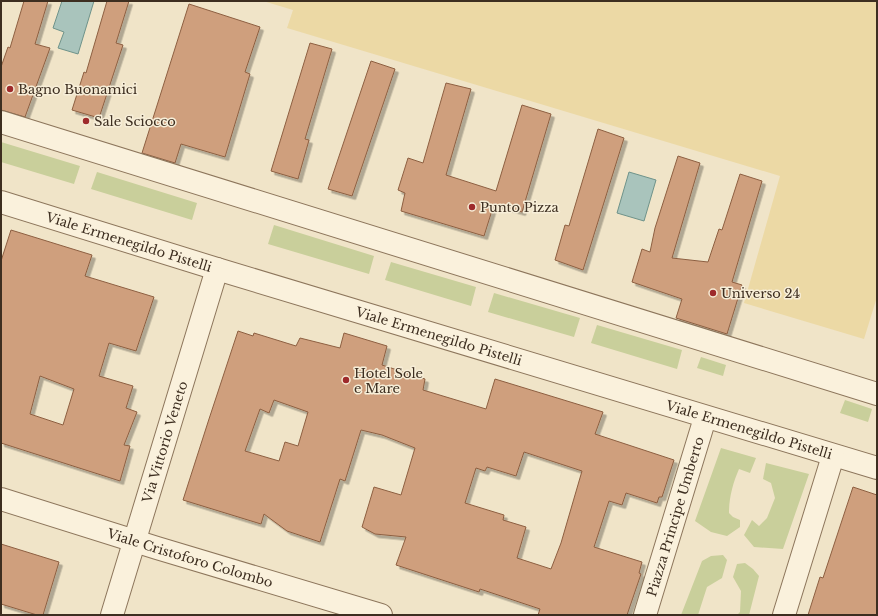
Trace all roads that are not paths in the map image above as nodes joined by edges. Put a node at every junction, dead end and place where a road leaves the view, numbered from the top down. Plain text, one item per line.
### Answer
1 (1, 122) edge
2 (1, 202) edge
3 (217, 269) junction
4 (877, 394) edge
5 (705, 418) junction
6 (833, 456) junction
7 (877, 468) edge
8 (1, 499) edge
9 (135, 541) junction
10 (112, 615) edge
11 (381, 615) edge
12 (645, 615) edge
13 (784, 615) edge

1 - 4 street
2 - 3 street, Viale Ermenegildo Pistelli
3 - 5 street, Viale Ermenegildo Pistelli
3 - 9 street, Via Vittorio Veneto
5 - 6 street, Viale Ermenegildo Pistelli
5 - 12 street, Piazza Principe Umberto
6 - 7 street, Viale Ermenegildo Pistelli
6 - 13 street
8 - 9 street, Viale Cristoforo Colombo
9 - 10 street, Via Vittorio Veneto
9 - 11 street, Viale Cristoforo Colombo

